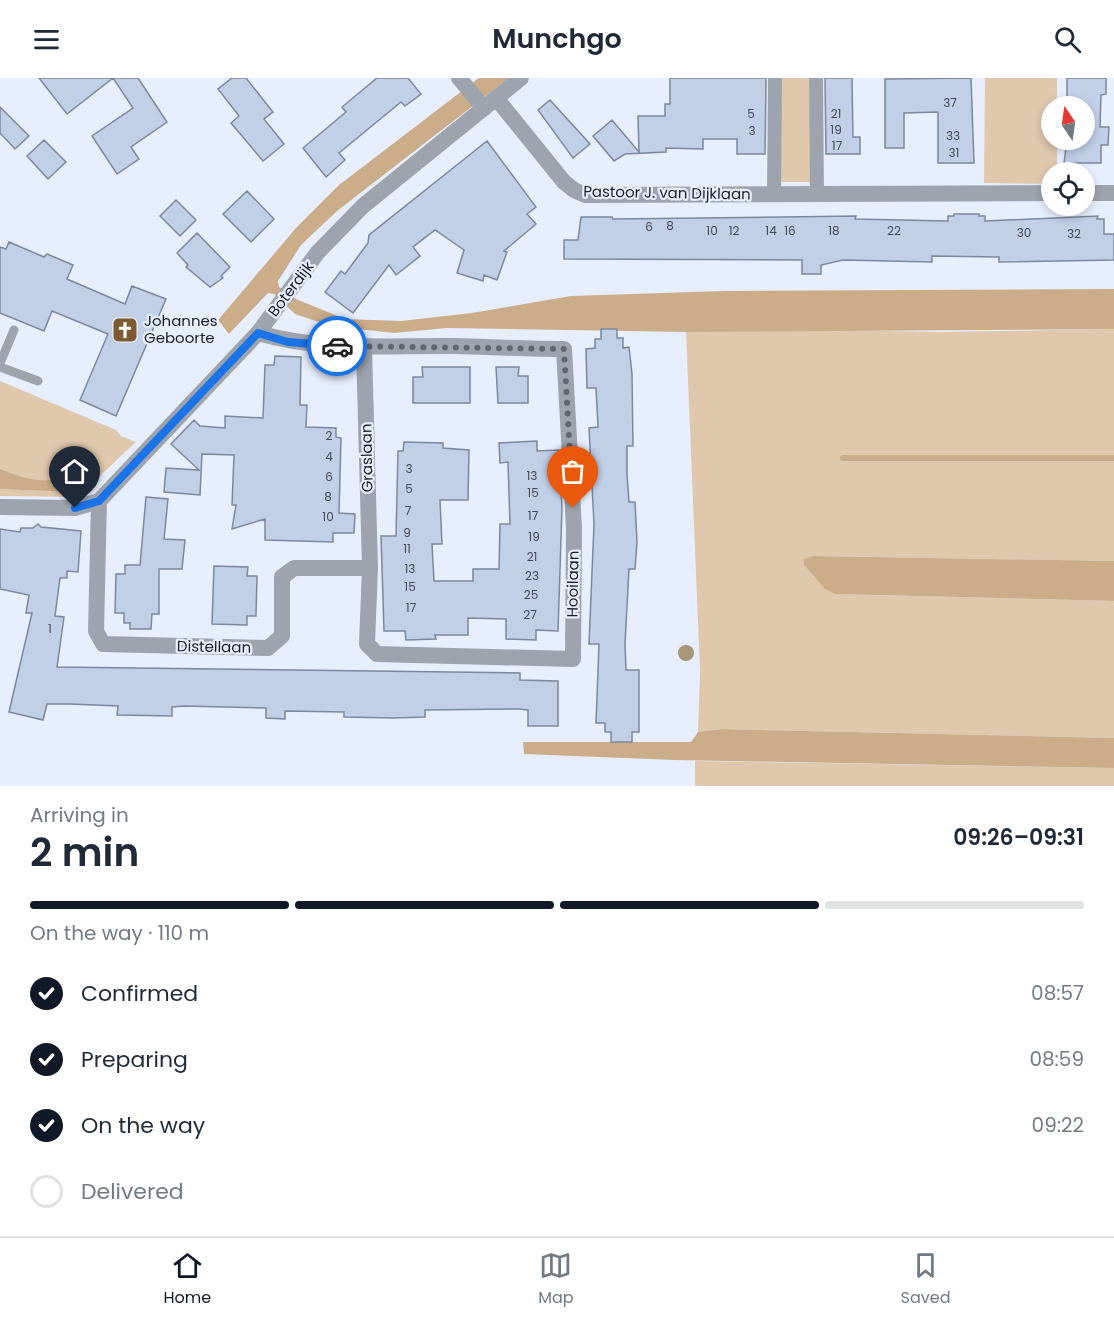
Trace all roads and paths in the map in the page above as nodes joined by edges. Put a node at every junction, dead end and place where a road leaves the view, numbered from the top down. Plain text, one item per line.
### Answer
1 (521, 78) edge
2 (775, 78) edge
3 (816, 78) edge
4 (461, 80) edge
5 (486, 103) junction
6 (1041, 193) edge
7 (1095, 193) edge
8 (1114, 193) edge
9 (774, 194) junction
10 (817, 194) junction
11 (14, 330) dead end
12 (258, 333) junction
13 (364, 348) junction
14 (0, 365) edge
15 (38, 381) dead end
16 (99, 501) junction
17 (0, 507) edge
18 (370, 568) junction

1 - 5 street, Boterdijk
2 - 9 street
3 - 10 street
4 - 5 street, Pastoor J. van Dijklaan
5 - 9 street, Pastoor J. van Dijklaan
5 - 12 street, Boterdijk
6 - 10 street, Pastoor J. van Dijklaan
7 - 8 street
9 - 10 street, Pastoor J. van Dijklaan
11 - 14 lane
12 - 13 street, Hooilaan
12 - 16 street, Boterdijk
13 - 18 street, Graslaan
13 - 18 street, Hooilaan
14 - 15 lane
16 - 17 street
16 - 18 street, Distellaan

